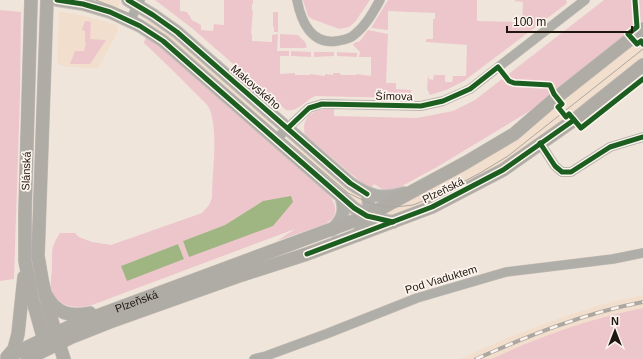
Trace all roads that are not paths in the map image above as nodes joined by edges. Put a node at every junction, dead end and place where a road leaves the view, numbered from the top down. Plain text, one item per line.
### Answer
1 (31, 0) edge
2 (47, 0) edge
3 (57, 0) edge
4 (296, 0) edge
5 (380, 0) edge
6 (585, 0) edge
7 (135, 2) edge
8 (130, 21) junction
9 (643, 29) edge
10 (643, 65) edge
11 (288, 128) junction
12 (643, 137) edge
13 (275, 140) junction
14 (540, 143) junction
15 (419, 188) junction
16 (367, 194) junction
17 (341, 196) junction
18 (368, 216) junction
19 (394, 222) junction
20 (332, 230) junction
21 (358, 235) junction
22 (643, 254) edge
23 (25, 261) junction
24 (42, 288) junction
25 (127, 305) junction
26 (57, 338) junction
27 (46, 350) edge
28 (6, 358) edge
29 (27, 359) edge
30 (64, 359) edge
31 (254, 359) edge

1 - 23 main road, Slánská
2 - 24 main road, Slánská
3 - 8 street
4 - 5 street
6 - 11 street, Šímova
7 - 8 street
7 - 11 street, Makovského
8 - 13 street
9 - 15 main road, Plzeňská
10 - 14 main road, Plzeňská
11 - 13 street, Šímova
11 - 16 street, Makovského
12 - 14 street
13 - 17 street
14 - 19 main road, Plzeňská
15 - 16 street, Makovského
15 - 18 main road, Plzeňská
16 - 18 street
17 - 18 street
17 - 20 street
18 - 19 street
18 - 20 main road, Plzeňská
18 - 21 street
19 - 21 main road, Plzeňská
20 - 25 main road, Plzeňská
21 - 26 main road, Plzeňská
22 - 31 street, Pod Viaduktem
23 - 27 main road, Slánská
23 - 28 main road
24 - 25 main road
24 - 26 main road, Slánská
25 - 26 main road, Plzeňská
26 - 27 main road, Plzeňská
26 - 30 main road, Slánská
27 - 28 main road, Plzeňská
27 - 29 main road, Plzeňská

